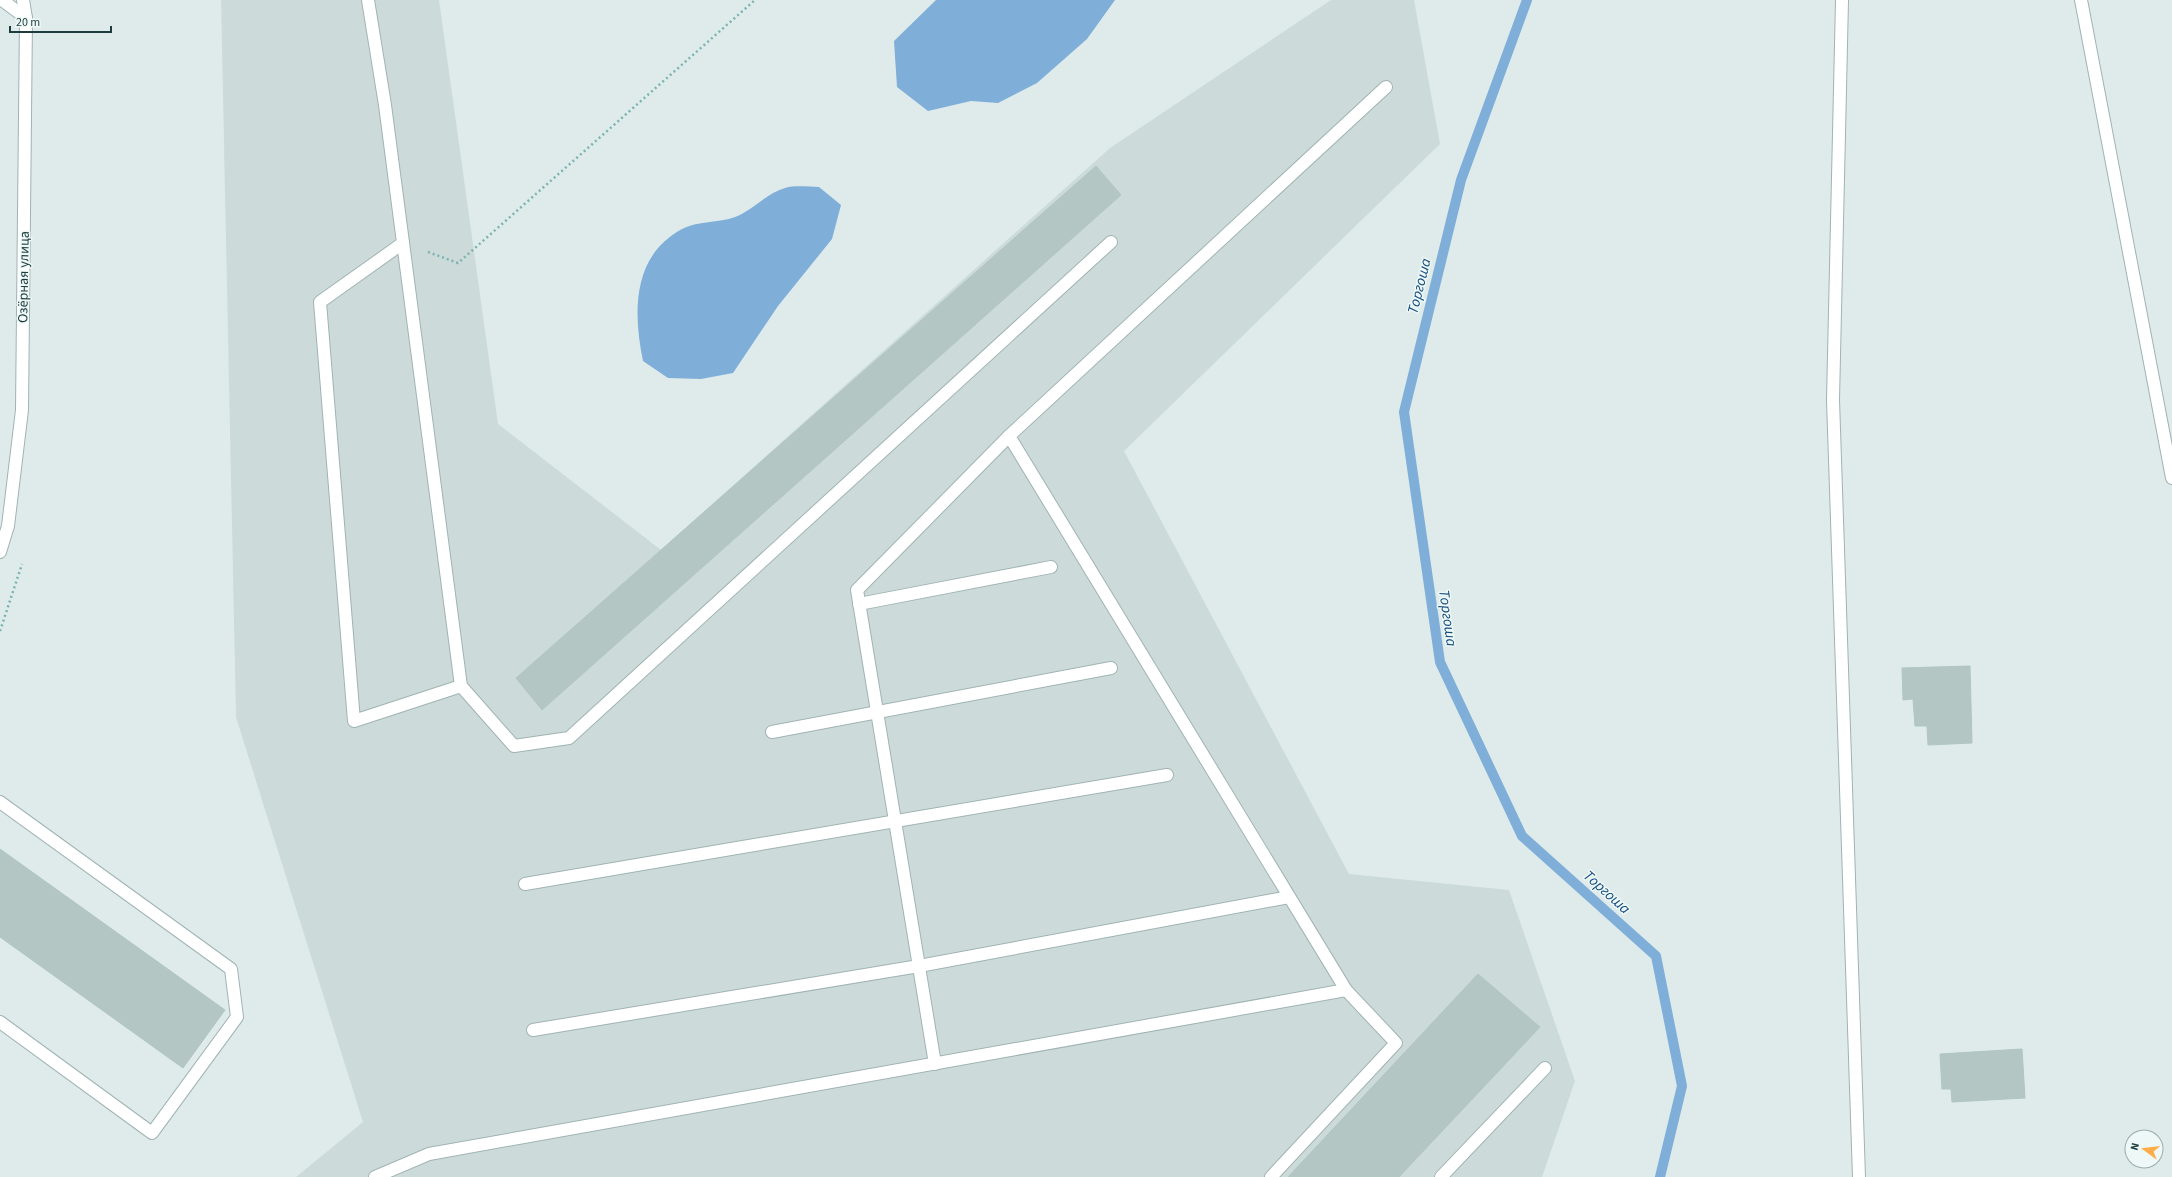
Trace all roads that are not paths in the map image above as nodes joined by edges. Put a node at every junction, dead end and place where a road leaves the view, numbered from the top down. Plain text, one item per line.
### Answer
1 (2, 0) edge
2 (23, 0) edge
3 (368, 0) edge
4 (1842, 0) edge
5 (2081, 0) edge
6 (26, 18) junction
7 (1386, 87) dead end
8 (1111, 242) dead end
9 (403, 243) junction
10 (1009, 436) junction
11 (2172, 478) edge
12 (0, 552) edge
13 (1051, 567) dead end
14 (859, 604) junction
15 (1111, 668) dead end
16 (461, 686) junction
17 (877, 712) junction
18 (772, 732) dead end
19 (1167, 775) dead end
20 (0, 802) edge
21 (895, 821) junction
22 (525, 884) dead end
23 (1289, 897) junction
24 (919, 966) junction
25 (1346, 990) junction
26 (0, 1022) edge
27 (533, 1030) dead end
28 (935, 1064) junction
29 (1544, 1068) dead end
30 (375, 1177) edge
31 (1271, 1177) edge
32 (1441, 1177) edge
33 (1859, 1177) edge

1 - 6 street
2 - 6 street, Озёрная улица
3 - 9 street
4 - 33 street
5 - 11 street
6 - 12 street, Озёрная улица
7 - 10 street
8 - 16 street
9 - 16 street
9 - 16 street
10 - 14 street
10 - 23 street
13 - 14 street
14 - 17 street
15 - 17 street
17 - 18 street
17 - 21 street
19 - 21 street
20 - 26 street
21 - 22 street
21 - 24 street
23 - 24 street
23 - 25 street
24 - 27 street
24 - 28 street
25 - 28 street
25 - 31 street
28 - 30 street
29 - 32 street

